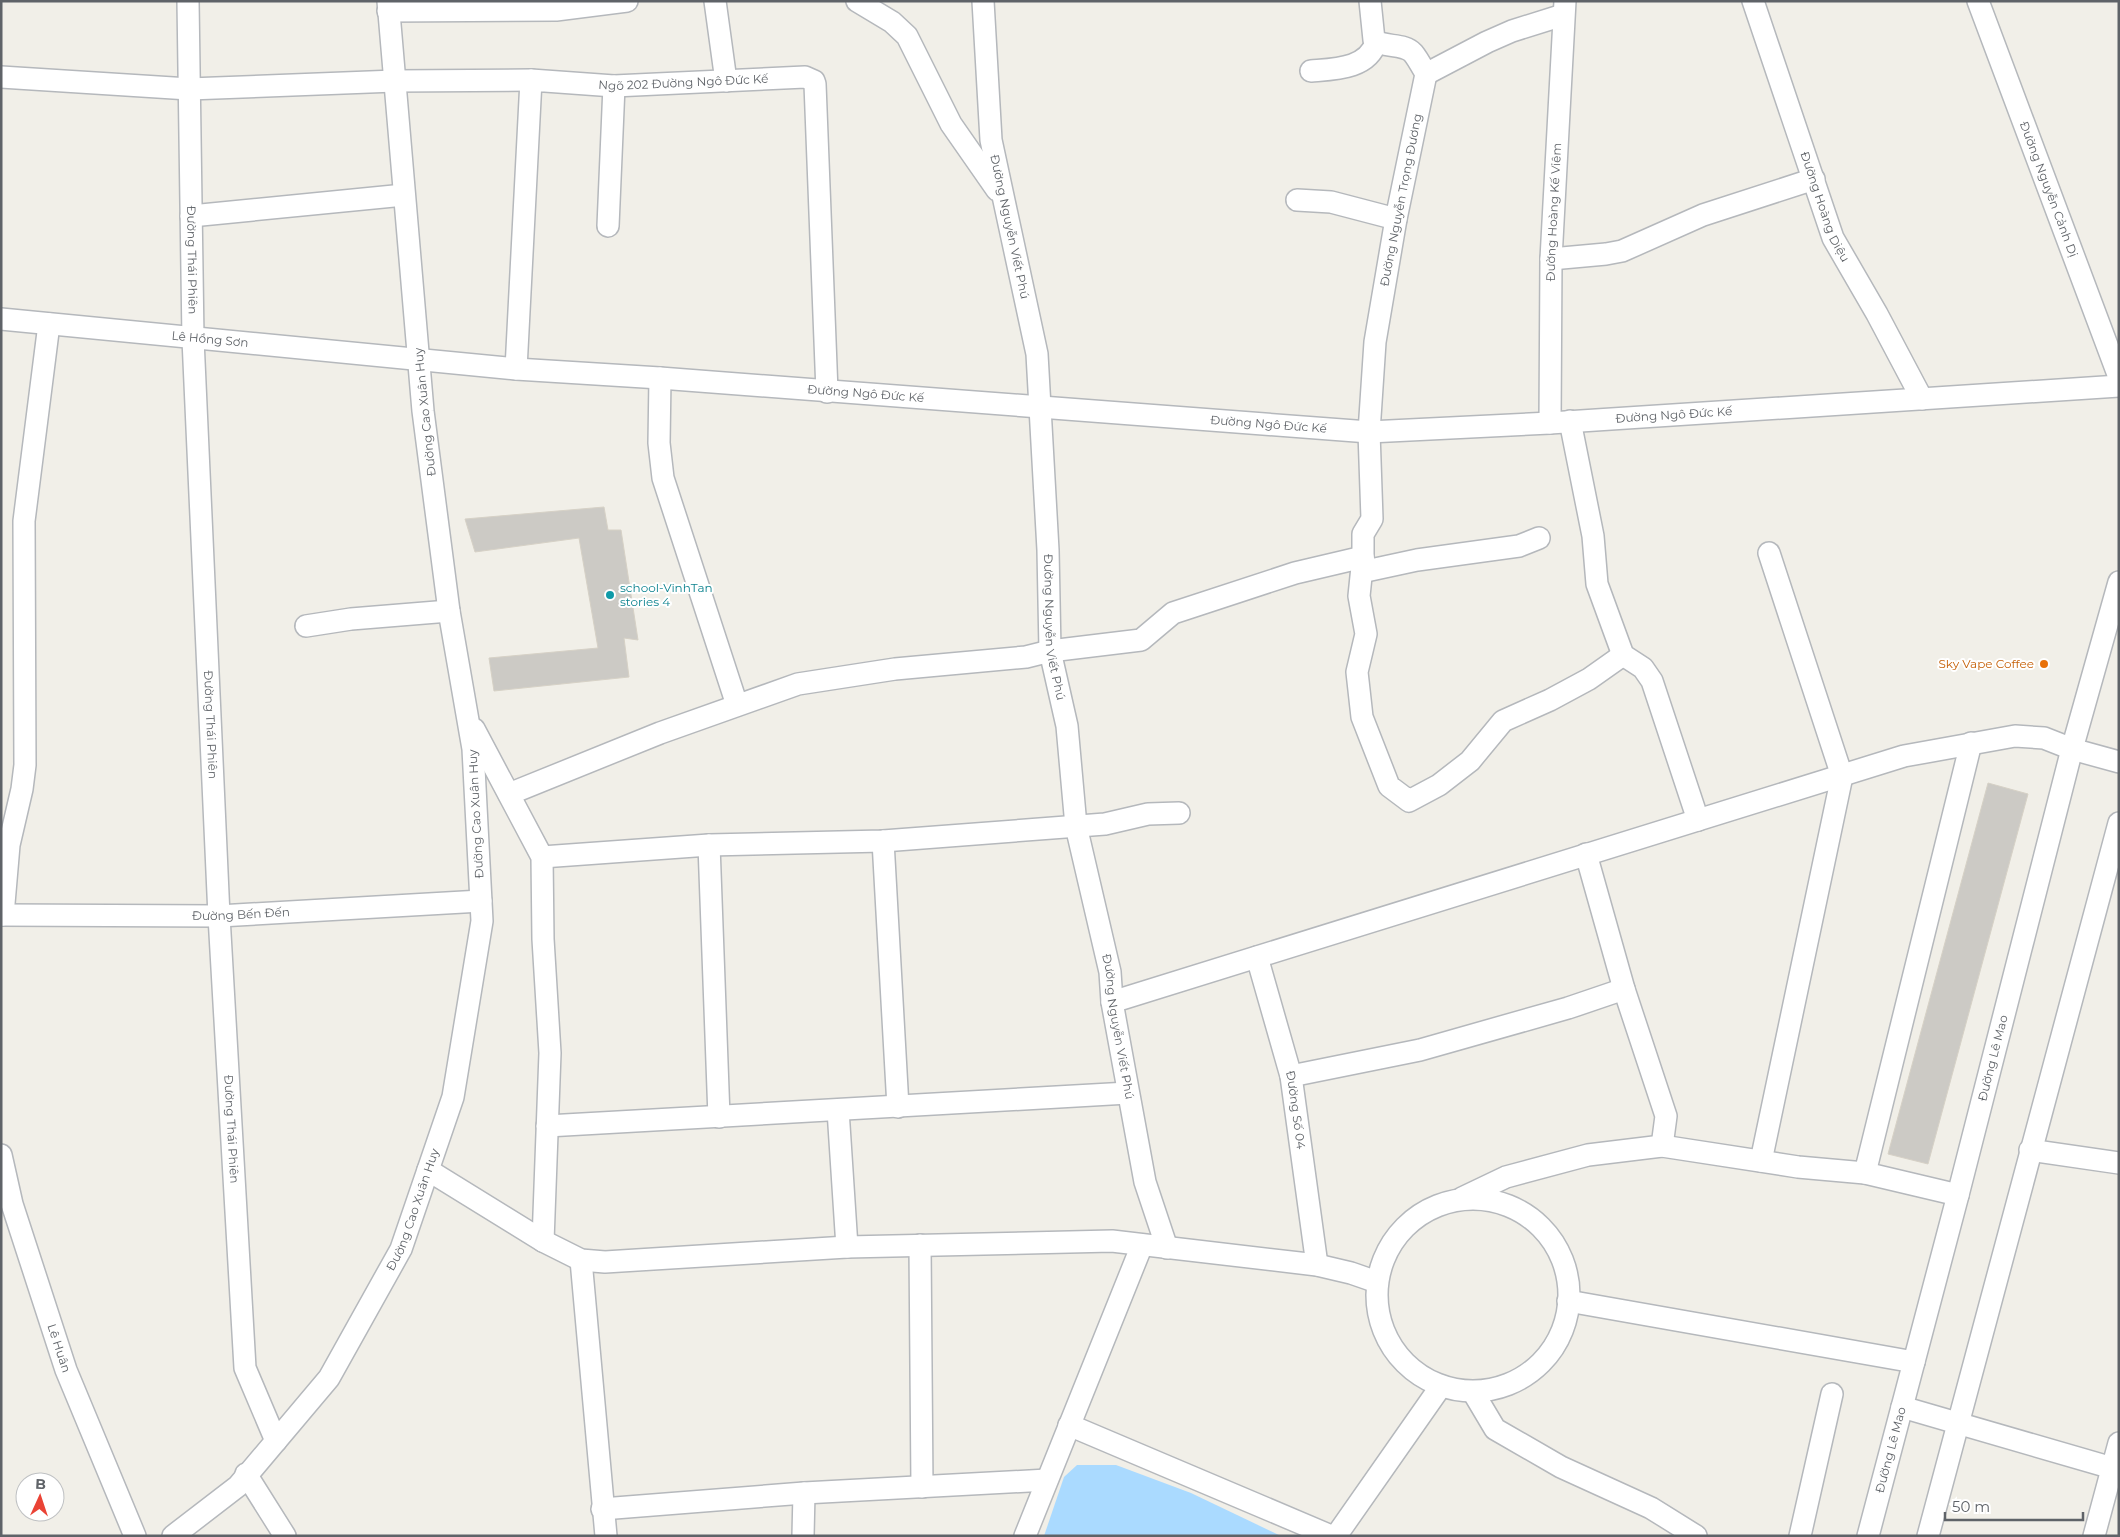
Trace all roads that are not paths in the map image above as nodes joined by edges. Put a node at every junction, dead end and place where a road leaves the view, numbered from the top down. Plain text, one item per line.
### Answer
1 (188, 1) edge
2 (627, 1) edge
3 (716, 1) edge
4 (857, 1) edge
5 (982, 1) edge
6 (1370, 1) edge
7 (1753, 1) edge
8 (1978, 1) edge
9 (388, 6) edge
10 (1564, 8) edge
11 (1376, 42) junction
12 (1311, 71) dead end
13 (1426, 74) junction
14 (1, 77) edge
15 (531, 80) junction
16 (395, 81) junction
17 (726, 81) junction
18 (614, 86) junction
19 (189, 89) junction
20 (1814, 179) junction
21 (404, 194) junction
22 (1002, 196) junction
23 (1297, 200) dead end
24 (191, 216) junction
25 (1396, 219) junction
26 (608, 226) dead end
27 (1551, 260) junction
28 (1, 319) edge
29 (49, 324) junction
30 (193, 339) junction
31 (419, 361) junction
32 (516, 369) junction
33 (2119, 377) edge
34 (660, 378) junction
35 (2119, 386) edge
36 (827, 392) junction
37 (1922, 400) junction
38 (1041, 408) junction
39 (1560, 422) junction
40 (1369, 432) junction
41 (1539, 538) dead end
42 (1769, 553) dead end
43 (1363, 557) junction
44 (2119, 582) edge
45 (448, 611) junction
46 (306, 626) dead end
47 (1050, 651) junction
48 (1623, 654) junction
49 (738, 705) junction
50 (468, 718) junction
51 (1971, 743) junction
52 (2072, 750) junction
53 (2119, 762) edge
54 (1842, 776) junction
55 (509, 794) junction
56 (1179, 813) dead end
57 (1698, 820) junction
58 (2119, 823) edge
59 (1076, 826) junction
60 (883, 840) junction
61 (709, 845) junction
62 (1586, 854) junction
63 (542, 857) junction
64 (481, 901) junction
65 (2, 915) edge
66 (219, 916) junction
67 (1256, 957) junction
68 (1624, 989) junction
69 (1112, 1002) junction
70 (1291, 1076) junction
71 (1128, 1093) junction
72 (898, 1107) junction
73 (838, 1110) junction
74 (719, 1117) junction
75 (547, 1126) junction
76 (1662, 1146) junction
77 (2030, 1150) junction
78 (1, 1155) edge
79 (1761, 1162) junction
80 (2119, 1163) edge
81 (428, 1170) junction
82 (1865, 1173) junction
83 (1958, 1195) junction
84 (1457, 1200) junction
85 (7, 1201) edge
86 (543, 1241) junction
87 (920, 1245) junction
88 (1142, 1245) junction
89 (847, 1247) junction
90 (1167, 1248) junction
91 (581, 1260) junction
92 (1317, 1265) junction
93 (1377, 1282) junction
94 (1568, 1301) junction
95 (1914, 1362) junction
96 (1440, 1386) junction
97 (1473, 1392) junction
98 (1832, 1394) dead end
99 (1902, 1407) junction
100 (1958, 1424) junction
101 (1069, 1425) junction
102 (276, 1441) junction
103 (2119, 1443) edge
104 (2115, 1470) edge
105 (246, 1474) junction
106 (1047, 1480) junction
107 (922, 1487) junction
108 (804, 1493) junction
109 (602, 1509) junction
110 (135, 1536) edge
111 (173, 1536) edge
112 (285, 1536) edge
113 (606, 1536) edge
114 (803, 1536) edge
115 (1024, 1536) edge
116 (1331, 1536) edge
117 (1336, 1536) edge
118 (1696, 1536) edge
119 (1800, 1536) edge
120 (1868, 1536) edge
121 (1928, 1536) edge
122 (2094, 1536) edge

1 - 19 street, Đường Thái Phiên
2 - 9 street
3 - 17 street
4 - 22 street
5 - 22 street, Đường Nguyễn Viết Phú
6 - 11 street
7 - 20 street, Đường Hoàng Diệu
8 - 33 street, Đường Nguyễn Cảnh Dị
9 - 16 street, Đường Cao Xuân Huy
10 - 13 street
10 - 27 street, Đường Hoàng Kế Viêm
11 - 12 street
11 - 13 street
13 - 25 street, Đường Nguyễn Trọng Đương
14 - 19 street, Ngõ 202 Đường Ngô Đức Kế
15 - 16 street, Ngõ 202 Đường Ngô Đức Kế
15 - 18 street, Ngõ 202 Đường Ngô Đức Kế
15 - 32 street
16 - 19 street, Ngõ 202 Đường Ngô Đức Kế
16 - 21 street, Đường Cao Xuân Huy
17 - 18 street, Ngõ 202 Đường Ngô Đức Kế
17 - 36 street, Ngõ 202 Đường Ngô Đức Kế
18 - 26 street
19 - 24 street, Đường Thái Phiên
20 - 27 street
20 - 37 street, Đường Hoàng Diệu
21 - 24 street
21 - 31 street, Đường Cao Xuân Huy
22 - 38 street, Đường Nguyễn Viết Phú
23 - 25 street
24 - 30 street, Đường Thái Phiên
25 - 40 street, Đường Nguyễn Trọng Đương
27 - 39 street, Đường Hoàng Kế Viêm
28 - 29 street, Lê Hồng Sơn
29 - 30 street, Lê Hồng Sơn
29 - 65 street
30 - 31 street, Lê Hồng Sơn
30 - 66 street, Đường Thái Phiên
31 - 32 street, Đường Ngô Đức Kế
31 - 45 street, Đường Cao Xuân Huy
32 - 34 street, Đường Ngô Đức Kế
34 - 36 street, Đường Ngô Đức Kế
34 - 49 street
35 - 37 street, Đường Ngô Đức Kế
36 - 38 street, Đường Ngô Đức Kế
37 - 39 street, Đường Ngô Đức Kế
38 - 40 street, Đường Ngô Đức Kế
38 - 47 street, Đường Nguyễn Viết Phú
39 - 40 street, Đường Ngô Đức Kế
39 - 48 street, Đường Hoàng Kế Viêm
40 - 43 street, Đường Nguyễn Trọng Đương
41 - 43 street
42 - 54 street
43 - 47 street
43 - 48 street, Đường Nguyễn Trọng Đương
44 - 52 street, Đường Lê Mao
45 - 46 street
45 - 50 street, Đường Cao Xuân Huy
47 - 49 street
47 - 59 street, Đường Nguyễn Viết Phú
48 - 57 street
49 - 55 street
50 - 55 street
50 - 64 street, Đường Cao Xuân Huy
51 - 52 street
51 - 54 street
51 - 82 street
52 - 53 street
52 - 83 street, Đường Lê Mao
54 - 57 street
54 - 79 street
55 - 63 street
56 - 59 street
57 - 62 street
58 - 77 street
59 - 60 street
59 - 69 street, Đường Nguyễn Viết Phú
60 - 61 street
60 - 72 street
61 - 63 street
61 - 74 street
62 - 67 street
62 - 68 street
63 - 75 street
64 - 66 street, Đường Bến Đến
64 - 81 street, Đường Cao Xuân Huy
65 - 66 street, Đường Bến Đến
66 - 102 street, Đường Thái Phiên
67 - 69 street
67 - 70 street, Đường Số 04
68 - 70 street
68 - 76 street
69 - 71 street, Đường Nguyễn Viết Phú
70 - 92 street, Đường Số 04
71 - 72 street
71 - 90 street, Đường Nguyễn Viết Phú
72 - 73 street
73 - 74 street
73 - 89 street
74 - 75 street
75 - 86 street
76 - 79 street
76 - 84 street
77 - 80 street
77 - 100 street
78 - 85 street, Lê Huân
79 - 82 street
81 - 86 street
81 - 102 street, Đường Cao Xuân Huy
82 - 83 street
83 - 95 street, Đường Lê Mao
84 - 93 street
84 - 94 street
85 - 110 street, Lê Huân
86 - 91 street
87 - 88 street
87 - 89 street
87 - 107 street
88 - 90 street
88 - 101 street
89 - 91 street
90 - 92 street
91 - 109 street
92 - 93 street
93 - 96 street
94 - 95 street
94 - 97 street
95 - 99 street, Đường Lê Mao
96 - 97 street
96 - 117 street
97 - 118 street
98 - 119 street
99 - 100 street
99 - 120 street, Đường Lê Mao
100 - 104 street
100 - 121 street
101 - 106 street
101 - 116 street
102 - 105 street, Đường Cao Xuân Huy
103 - 104 street
104 - 122 street
105 - 111 street, Đường Cao Xuân Huy
105 - 112 street
106 - 107 street
106 - 115 street
107 - 108 street
108 - 109 street
108 - 114 street
109 - 113 street

